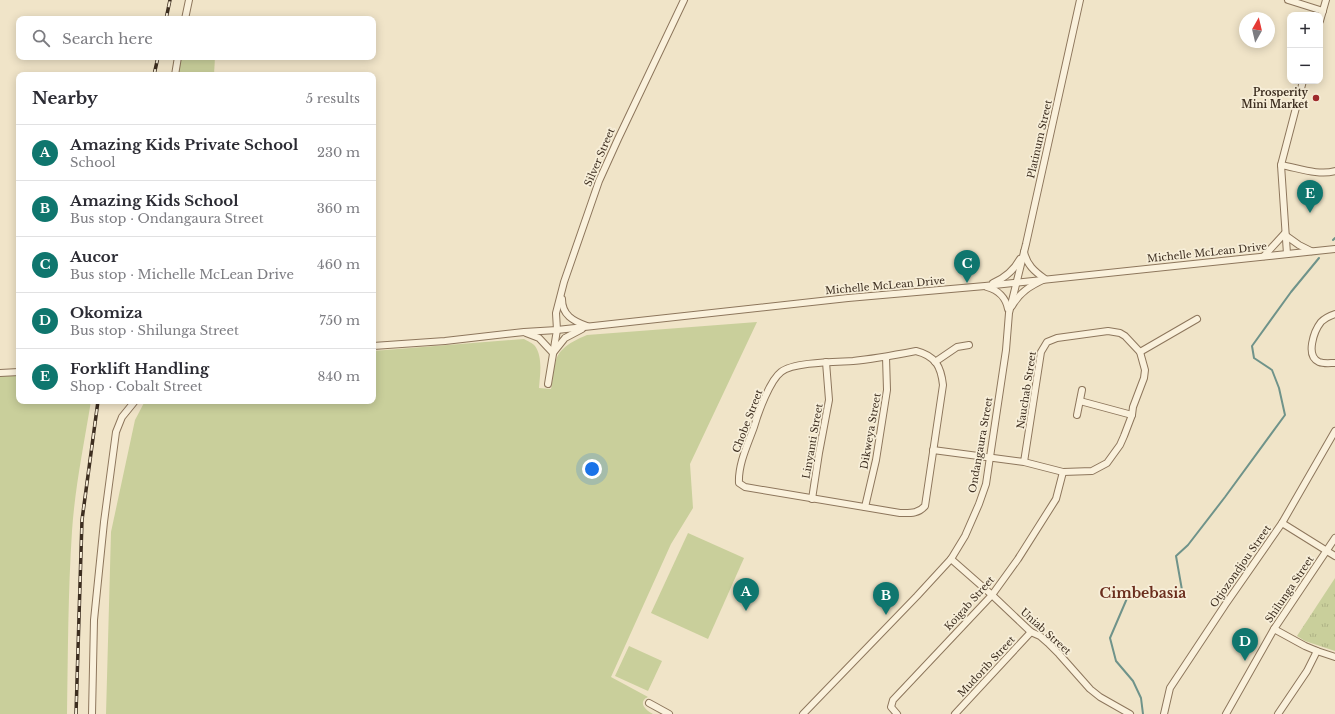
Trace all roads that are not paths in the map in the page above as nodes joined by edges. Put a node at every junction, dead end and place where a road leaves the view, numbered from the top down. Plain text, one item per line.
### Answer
1 (189, 0) edge
2 (684, 0) edge
3 (1080, 0) edge
4 (1288, 0) edge
5 (1326, 0) edge
6 (1323, 11) joint
7 (186, 16) edge
8 (178, 60) edge
9 (176, 72) edge
10 (1302, 84) edge
11 (1281, 165) junction
12 (1335, 171) edge
13 (1285, 234) junction
14 (1335, 249) edge
15 (1024, 250) junction
16 (1312, 251) junction
17 (1287, 254) junction
18 (1264, 256) junction
19 (1045, 279) junction
20 (1016, 282) junction
21 (985, 286) junction
22 (562, 295) junction
23 (1009, 313) junction
24 (1335, 314) edge
25 (1197, 319) dead end
26 (589, 326) junction
27 (557, 330) junction
28 (524, 332) junction
29 (969, 345) dead end
30 (376, 346) edge
31 (1140, 352) junction
32 (553, 353) junction
33 (886, 357) junction
34 (826, 362) junction
35 (936, 362) junction
36 (1335, 363) edge
37 (16, 372) edge
38 (0, 373) edge
39 (548, 384) dead end
40 (1082, 390) dead end
41 (1080, 401) junction
42 (133, 404) edge
43 (1077, 415) dead end
44 (1132, 415) junction
45 (1335, 431) edge
46 (933, 450) junction
47 (990, 457) junction
48 (1024, 462) junction
49 (1063, 472) junction
50 (812, 499) junction
51 (865, 507) junction
52 (1282, 523) junction
53 (1335, 538) edge
54 (1326, 551) junction
55 (1335, 556) edge
56 (951, 559) junction
57 (992, 595) junction
58 (1274, 629) junction
59 (1031, 632) junction
60 (1316, 651) junction
61 (1335, 657) edge
62 (649, 703) dead end
63 (92, 714) edge
64 (669, 714) edge
65 (803, 714) edge
66 (897, 714) edge
67 (955, 714) edge
68 (1130, 714) edge
69 (1164, 714) edge
70 (1226, 714) edge
71 (1278, 714) edge

1 - 7 street
2 - 22 street, Silver Street
3 - 15 street, Platinum Street
4 - 6 street
5 - 6 street
8 - 9 street
10 - 11 street
11 - 12 street
11 - 13 street
13 - 16 street
13 - 17 street
13 - 18 street
14 - 16 street, Michelle McLean Drive
15 - 19 street
15 - 20 street, Platinum Street
15 - 21 street
16 - 17 street, Michelle McLean Drive
17 - 18 street, Michelle McLean Drive
18 - 19 street, Michelle McLean Drive
19 - 20 street, Michelle McLean Drive
19 - 23 street
20 - 21 street, Michelle McLean Drive
20 - 23 street, Ondangaura Street
21 - 23 street
21 - 26 street, Michelle McLean Drive
22 - 26 street
22 - 27 street, Silver Street
23 - 47 street, Ondangaura Street
24 - 36 street
25 - 31 street
26 - 27 street, Michelle McLean Drive
26 - 32 street
27 - 28 street, Michelle McLean Drive
27 - 32 street, Silver Street
28 - 30 street, Michelle McLean Drive
28 - 32 street
29 - 35 street
31 - 44 street, Nauchab Street
31 - 48 street, Nauchab Street
32 - 39 street, Silver Street
33 - 34 street, Chobe Street
33 - 35 street, Chobe Street
33 - 51 street, Dikweya Street
34 - 50 street, Linyanti Street
34 - 50 street, Chobe Street
35 - 46 street, Chobe Street
37 - 38 street
40 - 41 street
41 - 43 street
41 - 44 street
42 - 63 street
44 - 49 street, Nauchab Street
45 - 52 street, Otjozondjou Street
46 - 47 street
46 - 51 street, Chobe Street
47 - 48 street, Nauchab Street
47 - 56 street, Ondangaura Street
48 - 49 street, Nauchab Street
49 - 57 street, Koigab Street
50 - 51 street, Chobe Street
52 - 54 street
52 - 69 street, Otjozondjou Street
53 - 54 street, Shilunga Street
54 - 55 street
54 - 58 street, Shilunga Street
56 - 57 street, Uniab Street
56 - 65 street, Ondangaura Street
57 - 59 street, Uniab Street
57 - 66 street, Koigab Street
58 - 60 street
58 - 70 street, Shilunga Street
59 - 67 street, Mudorib Street
59 - 68 street, Uniab Street
60 - 61 street
60 - 71 street
62 - 64 street

